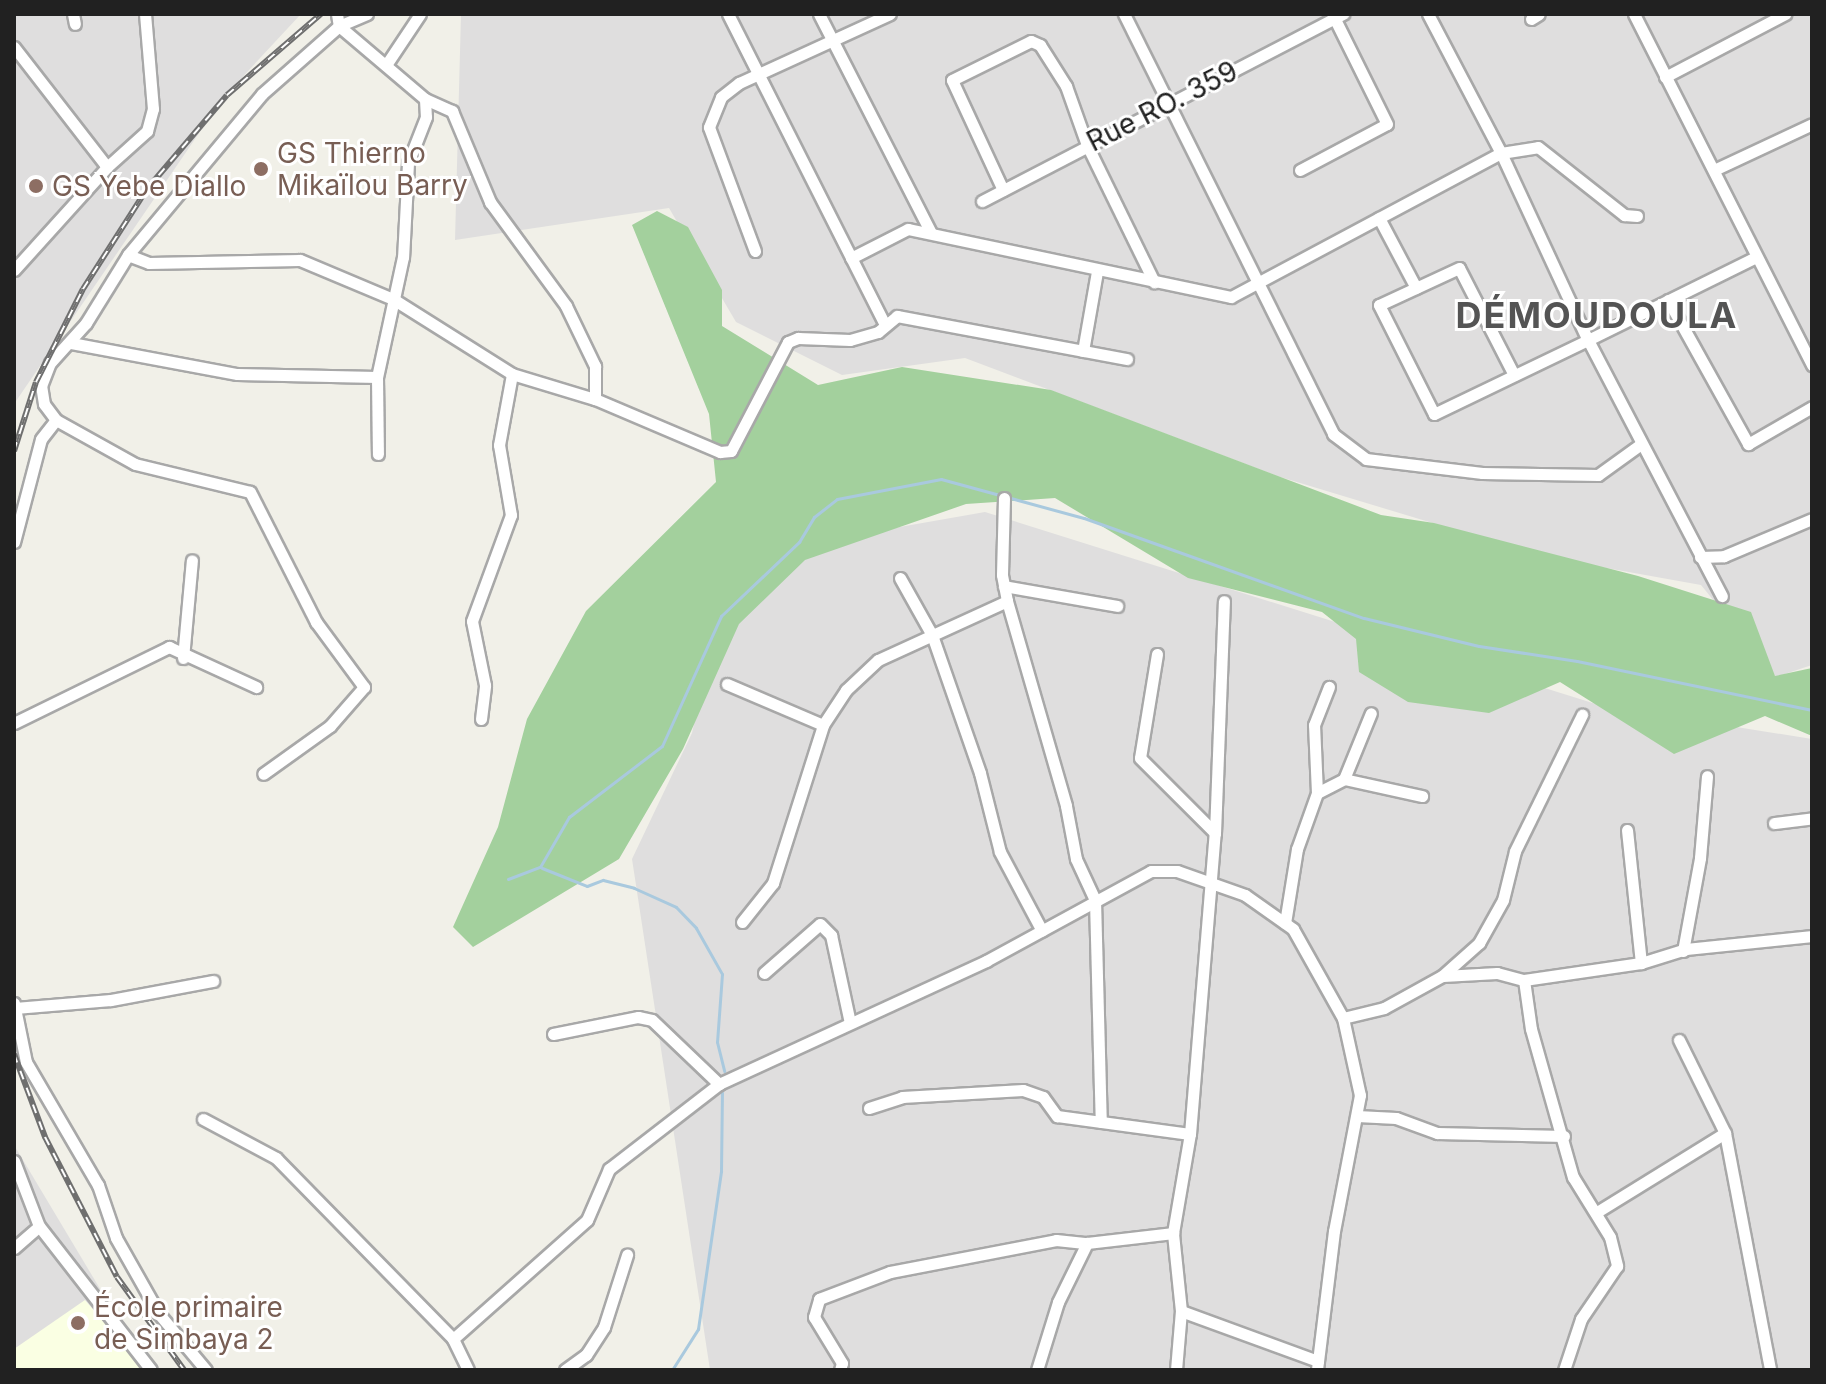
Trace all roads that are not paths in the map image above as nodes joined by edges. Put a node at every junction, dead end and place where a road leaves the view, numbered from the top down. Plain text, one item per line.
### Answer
1 (145, 14) edge
2 (367, 14) edge
3 (420, 14) edge
4 (728, 14) edge
5 (819, 14) edge
6 (890, 14) edge
7 (1124, 14) edge
8 (1428, 14) edge
9 (1634, 14) edge
10 (1785, 14) edge
11 (1337, 15) edge
12 (338, 20) edge
13 (834, 42) junction
14 (14, 47) edge
15 (386, 65) junction
16 (761, 77) junction
17 (1665, 77) junction
18 (425, 99) junction
19 (1167, 102) junction
20 (1812, 124) edge
21 (1087, 145) junction
22 (1501, 153) junction
23 (107, 167) junction
24 (1300, 170) dead end
25 (1714, 170) junction
26 (1003, 190) junction
27 (982, 201) dead end
28 (1637, 216) dead end
29 (1379, 218) junction
30 (931, 233) junction
31 (14, 250) edge
32 (27, 251) junction
33 (755, 251) dead end
34 (128, 255) junction
35 (1756, 257) junction
36 (851, 258) junction
37 (14, 270) edge
38 (1097, 272) junction
39 (1154, 282) junction
40 (1257, 284) junction
41 (1416, 288) junction
42 (393, 299) junction
43 (1668, 300) junction
44 (885, 325) junction
45 (1588, 340) junction
46 (71, 343) junction
47 (1083, 351) junction
48 (1127, 359) dead end
49 (1812, 365) edge
50 (512, 374) junction
51 (1514, 375) junction
52 (377, 377) junction
53 (595, 399) junction
54 (1812, 407) edge
55 (56, 420) junction
56 (1641, 444) junction
57 (378, 454) dead end
58 (1004, 498) dead end
59 (1812, 519) edge
60 (14, 542) edge
61 (1700, 557) junction
62 (192, 560) dead end
63 (900, 578) dead end
64 (1004, 586) junction
65 (1722, 596) dead end
66 (1007, 601) junction
67 (1224, 601) dead end
68 (1117, 606) dead end
69 (932, 635) junction
70 (1157, 654) dead end
71 (183, 658) junction
72 (727, 684) dead end
73 (256, 687) dead end
74 (1329, 687) dead end
75 (1371, 713) dead end
76 (1582, 715) dead end
77 (481, 719) dead end
78 (14, 723) edge
79 (823, 725) junction
80 (263, 774) dead end
81 (1707, 776) dead end
82 (1344, 779) junction
83 (1317, 793) junction
84 (1422, 796) dead end
85 (1812, 818) edge
86 (1774, 823) dead end
87 (1627, 830) dead end
88 (1215, 833) junction
89 (1209, 878) junction
90 (1095, 900) junction
91 (742, 922) dead end
92 (1285, 923) junction
93 (1042, 931) junction
94 (1812, 936) edge
95 (1683, 951) junction
96 (1641, 963) junction
97 (764, 973) dead end
98 (1442, 976) junction
99 (1524, 980) junction
100 (213, 981) dead end
101 (14, 1006) edge
102 (1343, 1018) junction
103 (850, 1023) junction
104 (553, 1034) dead end
105 (1679, 1040) dead end
106 (719, 1084) junction
107 (869, 1108) dead end
108 (1357, 1116) junction
109 (203, 1119) dead end
110 (1101, 1122) junction
111 (1725, 1133) junction
112 (1190, 1134) junction
113 (1564, 1136) junction
114 (14, 1161) edge
115 (1597, 1212) junction
116 (39, 1226) junction
117 (1173, 1233) junction
118 (1087, 1243) junction
119 (14, 1248) edge
120 (627, 1255) dead end
121 (1181, 1311) junction
122 (453, 1339) junction
123 (1317, 1365) edge
124 (151, 1370) edge
125 (206, 1370) edge
126 (468, 1370) edge
127 (565, 1370) edge
128 (840, 1370) edge
129 (1037, 1370) edge
130 (1176, 1370) edge
131 (1564, 1370) edge
132 (1770, 1370) edge

1 - 23 street
2 - 12 street
3 - 15 street
4 - 16 street
5 - 13 street
6 - 13 street
7 - 19 street
8 - 22 street
9 - 17 street
10 - 17 street
11 - 19 street, Rue RO. 359
11 - 24 street
12 - 15 street
12 - 34 street
13 - 16 street
13 - 30 street
14 - 23 street
15 - 18 street
16 - 33 street
16 - 36 street
17 - 25 street
18 - 42 street
18 - 53 street
19 - 21 street, Rue RO. 359
19 - 40 street
20 - 25 street
21 - 26 street, Rue RO. 359
21 - 26 street
21 - 39 street
22 - 28 street
22 - 29 street
22 - 45 street
23 - 32 street
25 - 35 street
26 - 27 street, Rue RO. 359
29 - 40 street
29 - 41 street
30 - 36 street
30 - 38 street
31 - 32 street
32 - 37 street
34 - 42 street
34 - 46 street
35 - 43 street
35 - 49 street
36 - 44 street
38 - 39 street
38 - 47 street
39 - 40 street
40 - 56 street
41 - 51 street
41 - 51 street
42 - 50 street
42 - 52 street
43 - 45 street
43 - 54 street
44 - 47 street
44 - 53 street
45 - 51 street
45 - 56 street
46 - 52 street
46 - 55 street
47 - 48 street
50 - 53 street
50 - 77 street
52 - 57 street
55 - 60 street
55 - 80 street
56 - 61 street
58 - 64 street
59 - 61 street
61 - 65 street
62 - 71 street
63 - 69 street
64 - 66 street
64 - 68 street
66 - 69 street
66 - 90 street
67 - 88 street
69 - 79 street
69 - 93 street
70 - 88 street
71 - 73 street
71 - 78 street
72 - 79 street
74 - 83 street
75 - 82 street
76 - 98 street
79 - 91 street
81 - 95 street
82 - 83 street
82 - 84 street
83 - 92 street
85 - 86 street
87 - 96 street
88 - 89 street
89 - 90 street
89 - 92 street
89 - 112 street
90 - 93 street
90 - 110 street
92 - 102 street
93 - 103 street
94 - 95 street
95 - 96 street
96 - 99 street
97 - 103 street
98 - 99 street
98 - 102 street
99 - 113 street
100 - 101 street
101 - 125 street
102 - 108 street
103 - 106 street
104 - 106 street
105 - 111 street
106 - 122 street
107 - 110 street
108 - 113 street
108 - 123 street
109 - 122 street
110 - 112 street
111 - 115 street
111 - 132 street
112 - 117 street
113 - 115 street
114 - 116 street
115 - 131 street
116 - 119 street
116 - 124 street
117 - 118 street
117 - 121 street
118 - 128 street
118 - 129 street
120 - 127 street
121 - 123 street
121 - 130 street
122 - 126 street

